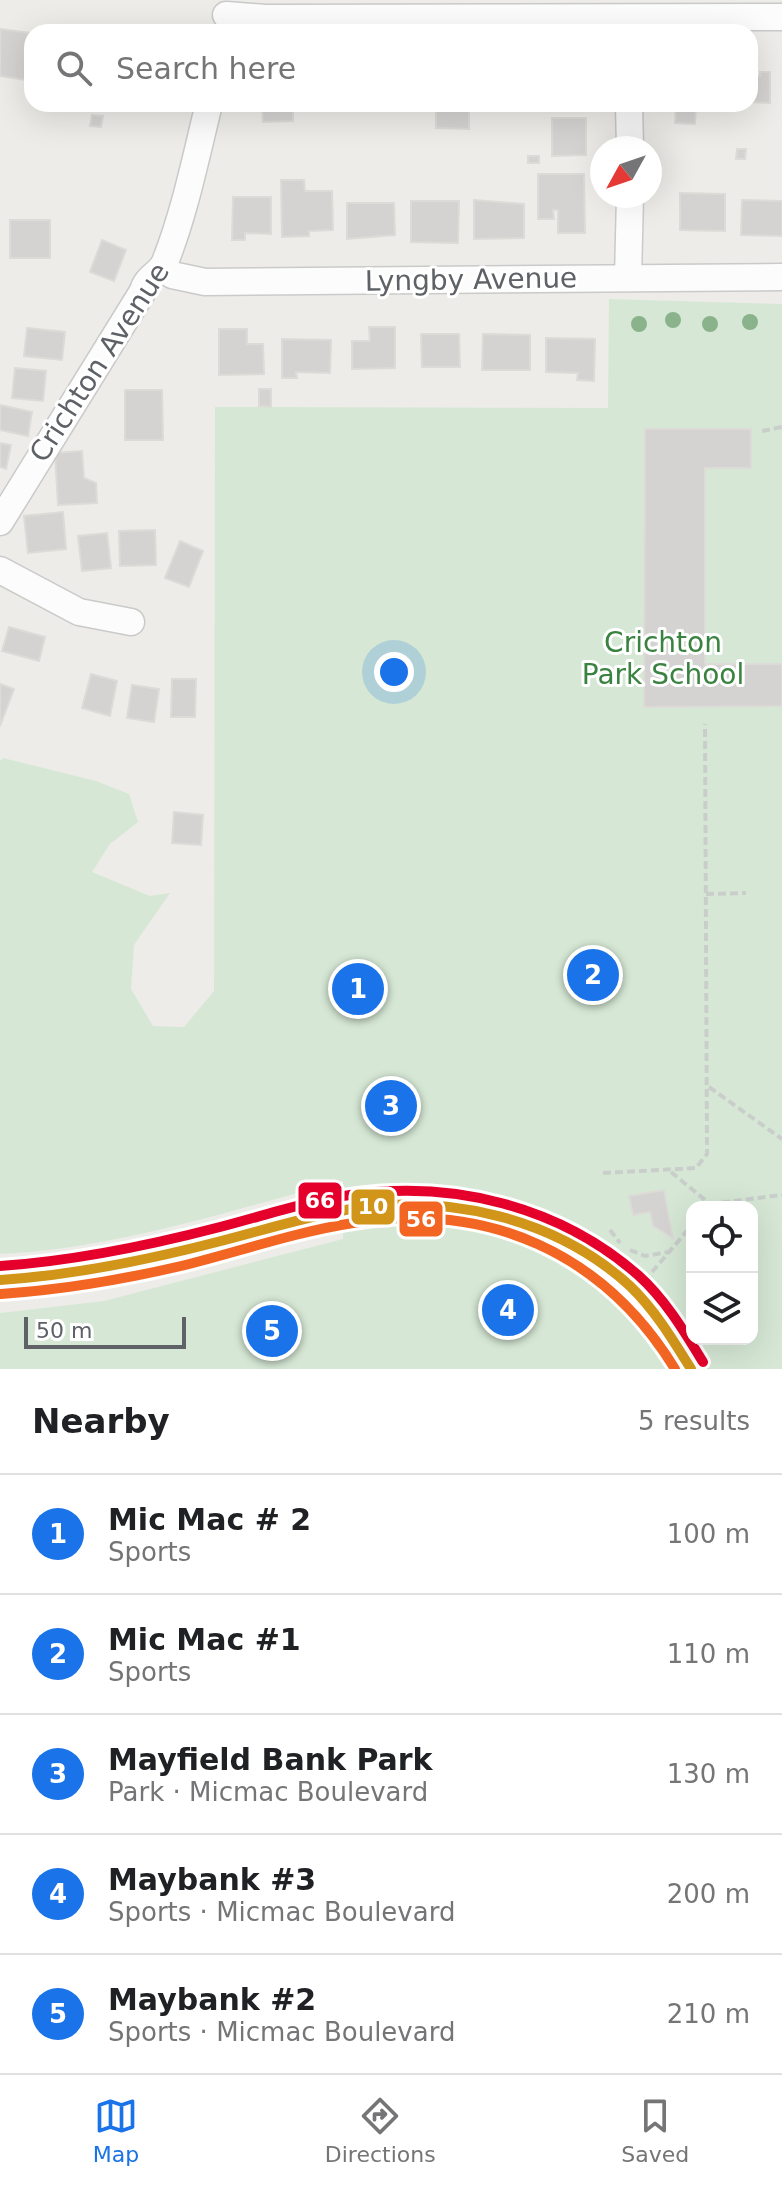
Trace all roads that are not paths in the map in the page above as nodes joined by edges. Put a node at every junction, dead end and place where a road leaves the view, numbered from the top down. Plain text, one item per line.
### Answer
1 (225, 16) edge
2 (629, 16) edge
3 (782, 17) edge
4 (207, 112) edge
5 (629, 112) edge
6 (630, 136) edge
7 (630, 208) edge
8 (164, 267) junction
9 (782, 277) edge
10 (628, 278) junction
11 (0, 522) edge
12 (0, 570) edge
13 (131, 622) dead end
14 (0, 1280) edge
15 (691, 1369) edge

1 - 2 street
2 - 3 street
4 - 8 street, Crichton Avenue
5 - 6 street
7 - 10 street
8 - 10 street, Lyngby Avenue
8 - 11 street, Crichton Avenue
9 - 10 street, Lyngby Avenue
12 - 13 street
14 - 15 street

